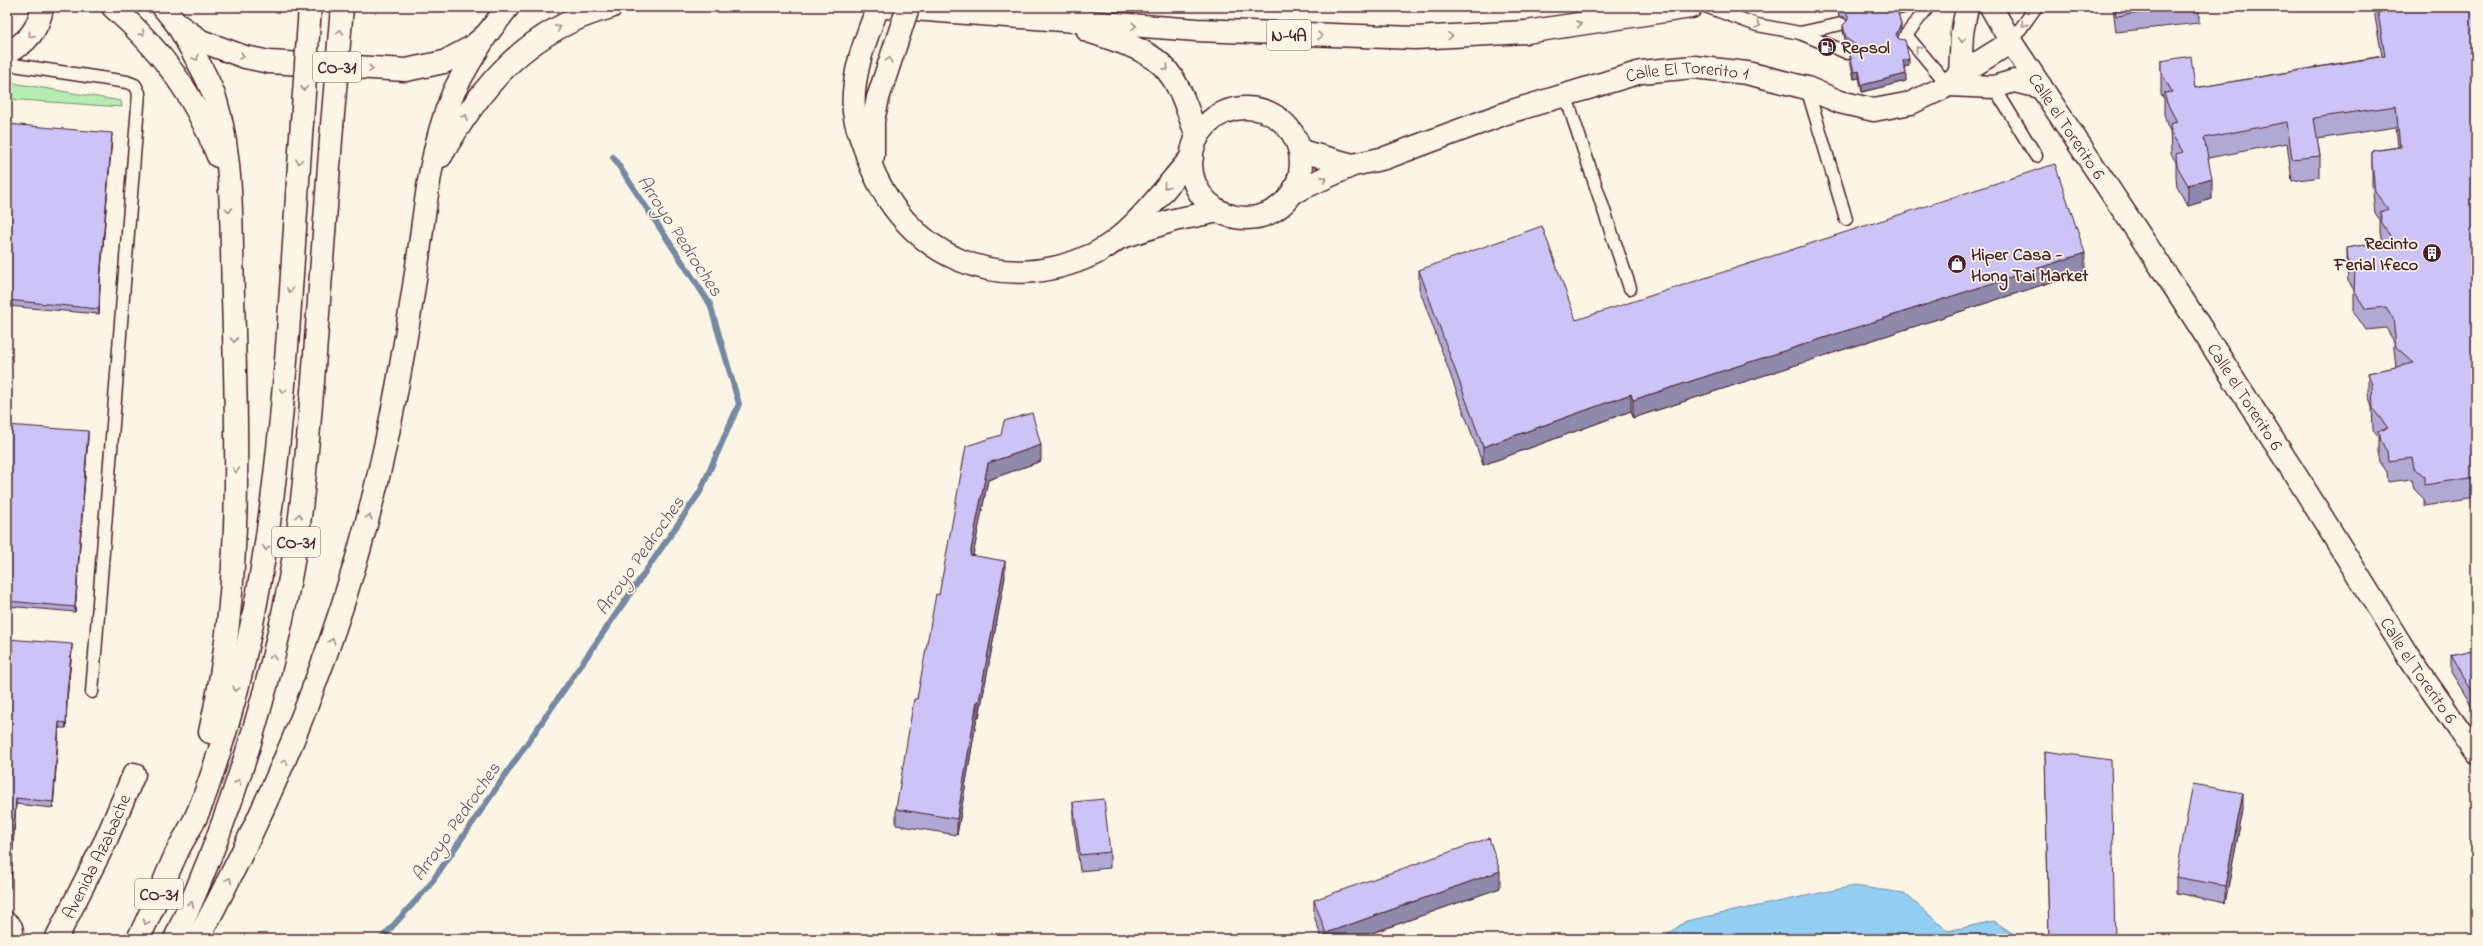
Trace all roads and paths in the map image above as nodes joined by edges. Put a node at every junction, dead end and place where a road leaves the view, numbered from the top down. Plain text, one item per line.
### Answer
1 (42, 7) edge
2 (113, 7) edge
3 (163, 7) edge
4 (310, 7) edge
5 (342, 7) edge
6 (508, 7) edge
7 (611, 7) edge
8 (878, 7) edge
9 (886, 7) edge
10 (908, 7) edge
11 (1691, 7) edge
12 (1708, 7) edge
13 (1928, 7) edge
14 (1967, 7) edge
15 (1991, 7) edge
16 (2036, 7) edge
17 (1054, 21) junction
18 (177, 24) junction
19 (1841, 24) dead end
20 (1800, 33) junction
21 (487, 34) junction
22 (2011, 42) junction
23 (7, 52) edge
24 (1848, 53) dead end
25 (7, 64) edge
26 (1954, 79) junction
27 (1994, 87) junction
28 (2042, 87) junction
29 (1807, 88) junction
30 (1566, 96) junction
31 (1194, 147) junction
32 (1300, 151) junction
33 (2036, 156) dead end
34 (1353, 165) junction
35 (430, 174) junction
36 (875, 178) junction
37 (228, 184) junction
38 (1294, 192) junction
39 (1219, 211) junction
40 (1846, 219) dead end
41 (1117, 238) junction
42 (1630, 288) dead end
43 (92, 692) dead end
44 (2476, 754) edge
45 (134, 774) dead end
46 (179, 848) junction
47 (7, 918) edge
48 (16, 938) edge
49 (56, 939) edge
50 (138, 939) edge
51 (175, 939) edge
52 (198, 939) edge

1 -> 23 main road
2 -> 37 main road
3 - 18 main road
4 -> 46 main road, CO-31, bridge
51 -> 5 main road, CO-31, bridge
6 - 21 main road
35 -> 7 main road
8 - 36 main road
9 - 17 main road, N-4A
36 -> 10 main road, bridge
17 -> 11 main road, N-4A
12 -> 20 lane
26 -> 13 lane
14 -> 26 main road
15 - 22 main road, Calle el Torerito 6
16 -> 22 lane
17 -> 31 main road
18 -> 21 main road
18 -> 37 main road
19 - 20 lane
20 - 24 lane
21 - 35 main road
22 - 26 main road, Calle El Torerito 1
22 - 28 main road, Calle el Torerito 6
25 - 43 lane
26 - 27 main road
26 - 29 main road, Calle El Torerito 1
27 - 28 main road
27 - 33 lane
28 - 44 main road, Calle el Torerito 6
29 - 30 main road, Calle El Torerito 1
29 - 40 lane
30 - 34 main road, Calle El Torerito 1
30 - 42 lane
31 - 32 main road
31 - 39 main road
31 -> 41 main road
32 - 34 main road, Calle El Torerito 1
32 - 38 main road
38 -> 34 main road, Calle El Torerito 1
52 -> 35 main road
36 - 41 main road
37 -> 46 main road
38 - 39 main road
39 - 41 main road
45 - 49 main road, Avenida Azabache
46 -> 50 main road, CO-31
47 - 48 lane

